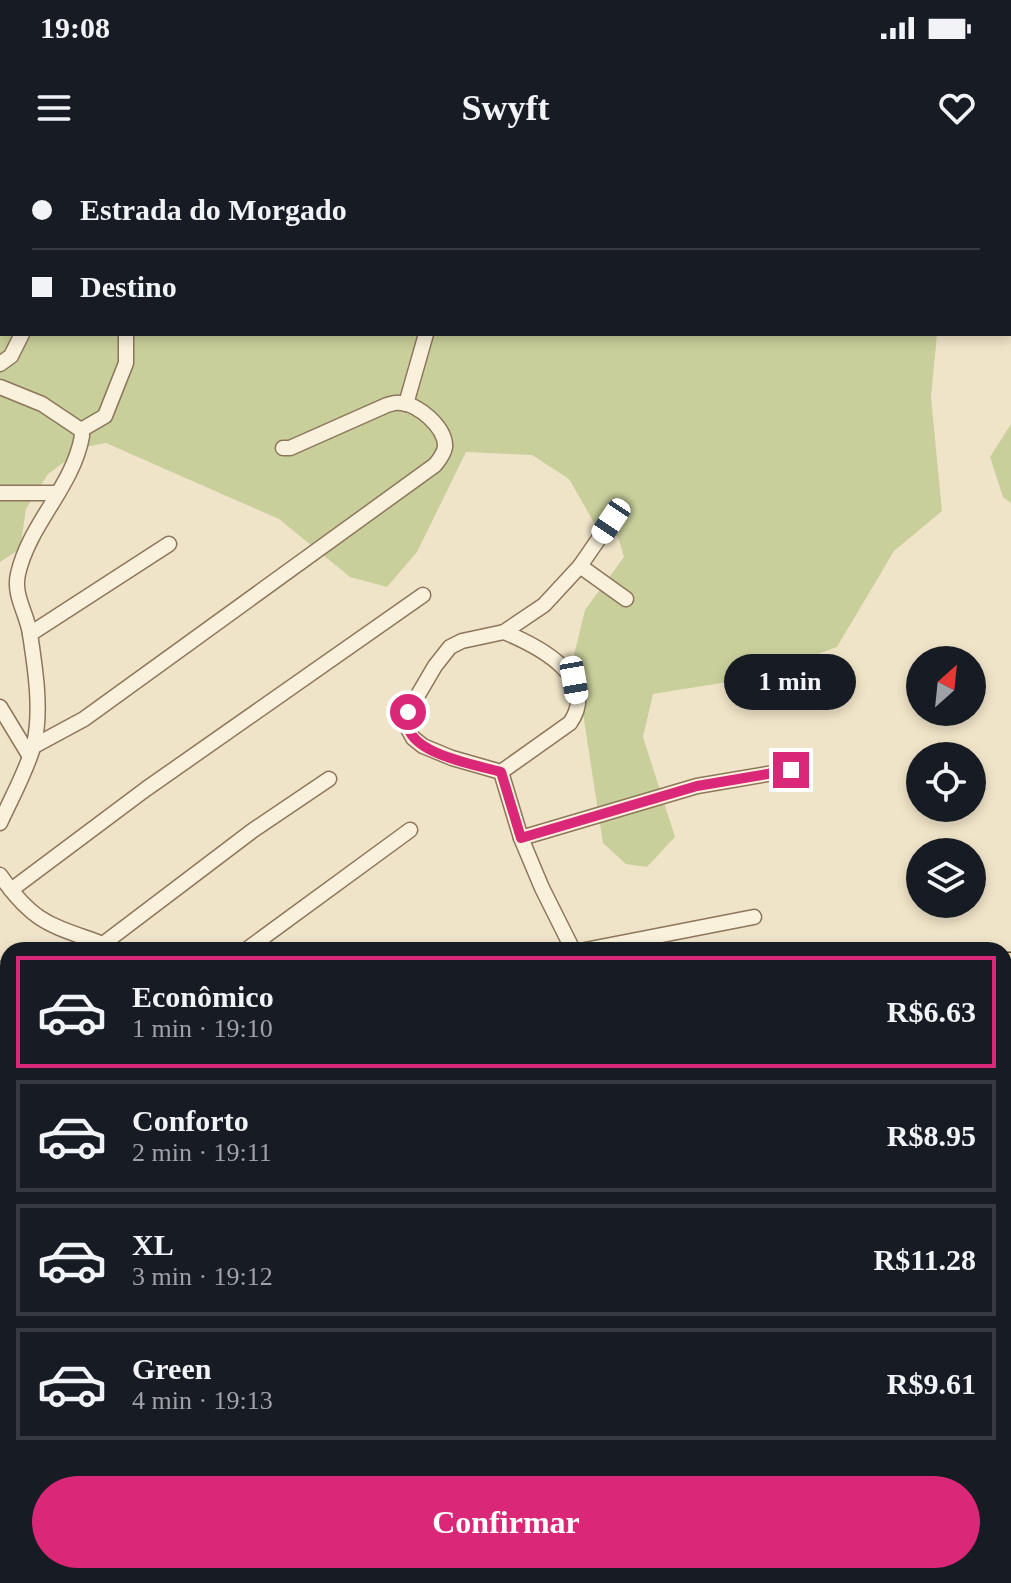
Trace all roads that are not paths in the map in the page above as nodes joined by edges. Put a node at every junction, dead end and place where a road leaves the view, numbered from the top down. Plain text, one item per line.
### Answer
1 (21, 336) edge
2 (126, 336) edge
3 (425, 336) edge
4 (0, 364) edge
5 (0, 387) edge
6 (406, 404) junction
7 (81, 430) junction
8 (283, 448) dead end
9 (0, 493) edge
10 (58, 493) junction
11 (611, 521) dead end
12 (169, 544) dead end
13 (580, 566) junction
14 (423, 595) dead end
15 (626, 599) dead end
16 (504, 632) junction
17 (30, 634) junction
18 (0, 707) edge
19 (32, 750) junction
20 (791, 770) dead end
21 (501, 772) junction
22 (329, 779) dead end
23 (0, 823) edge
24 (410, 830) dead end
25 (521, 838) junction
26 (0, 875) edge
27 (11, 890) junction
28 (754, 917) dead end
29 (92, 942) edge
30 (111, 942) edge
31 (257, 942) edge
32 (569, 942) edge
33 (626, 942) edge

1 - 4 street
2 - 7 street
3 - 6 street
5 - 7 street
6 - 8 street
6 - 19 street
7 - 10 street
9 - 10 street
10 - 17 street
11 - 13 street
12 - 17 street
13 - 15 street
13 - 16 street
14 - 27 street
16 - 21 street
16 - 21 street
17 - 19 street
18 - 19 street
19 - 23 street
20 - 25 street
21 - 25 street
22 - 30 street
24 - 31 street
25 - 32 street
26 - 27 street
27 - 29 street
28 - 33 street

